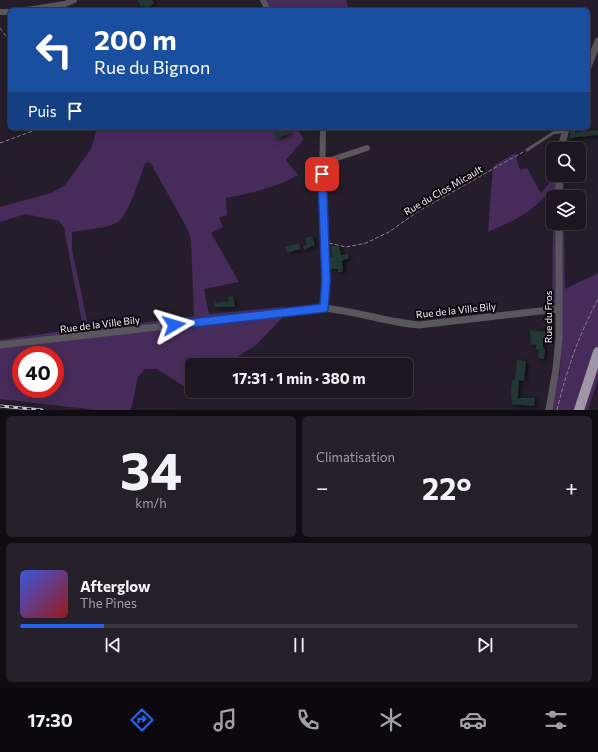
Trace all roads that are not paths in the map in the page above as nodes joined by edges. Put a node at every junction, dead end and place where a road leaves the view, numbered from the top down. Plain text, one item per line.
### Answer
1 (74, 0) edge
2 (67, 7) edge
3 (53, 8) edge
4 (598, 41) edge
5 (590, 62) edge
6 (323, 130) edge
7 (562, 130) edge
8 (565, 130) edge
9 (562, 142) edge
10 (367, 148) dead end
11 (527, 150) road end
12 (322, 163) junction
13 (559, 230) edge
14 (324, 308) junction
15 (558, 310) junction
16 (0, 345) edge
17 (598, 352) edge
18 (549, 410) edge
19 (579, 410) edge

1 - 2 street
2 - 3 street
4 - 5 street
6 - 12 street
7 - 11 lane
8 - 9 street
10 - 12 street
12 - 14 street
13 - 15 street, Rue du Fros
14 - 15 street, Rue de la Ville Bily
14 - 16 street, Rue de la Ville Bily
15 - 18 street, Rue du Fros
17 - 19 highway

